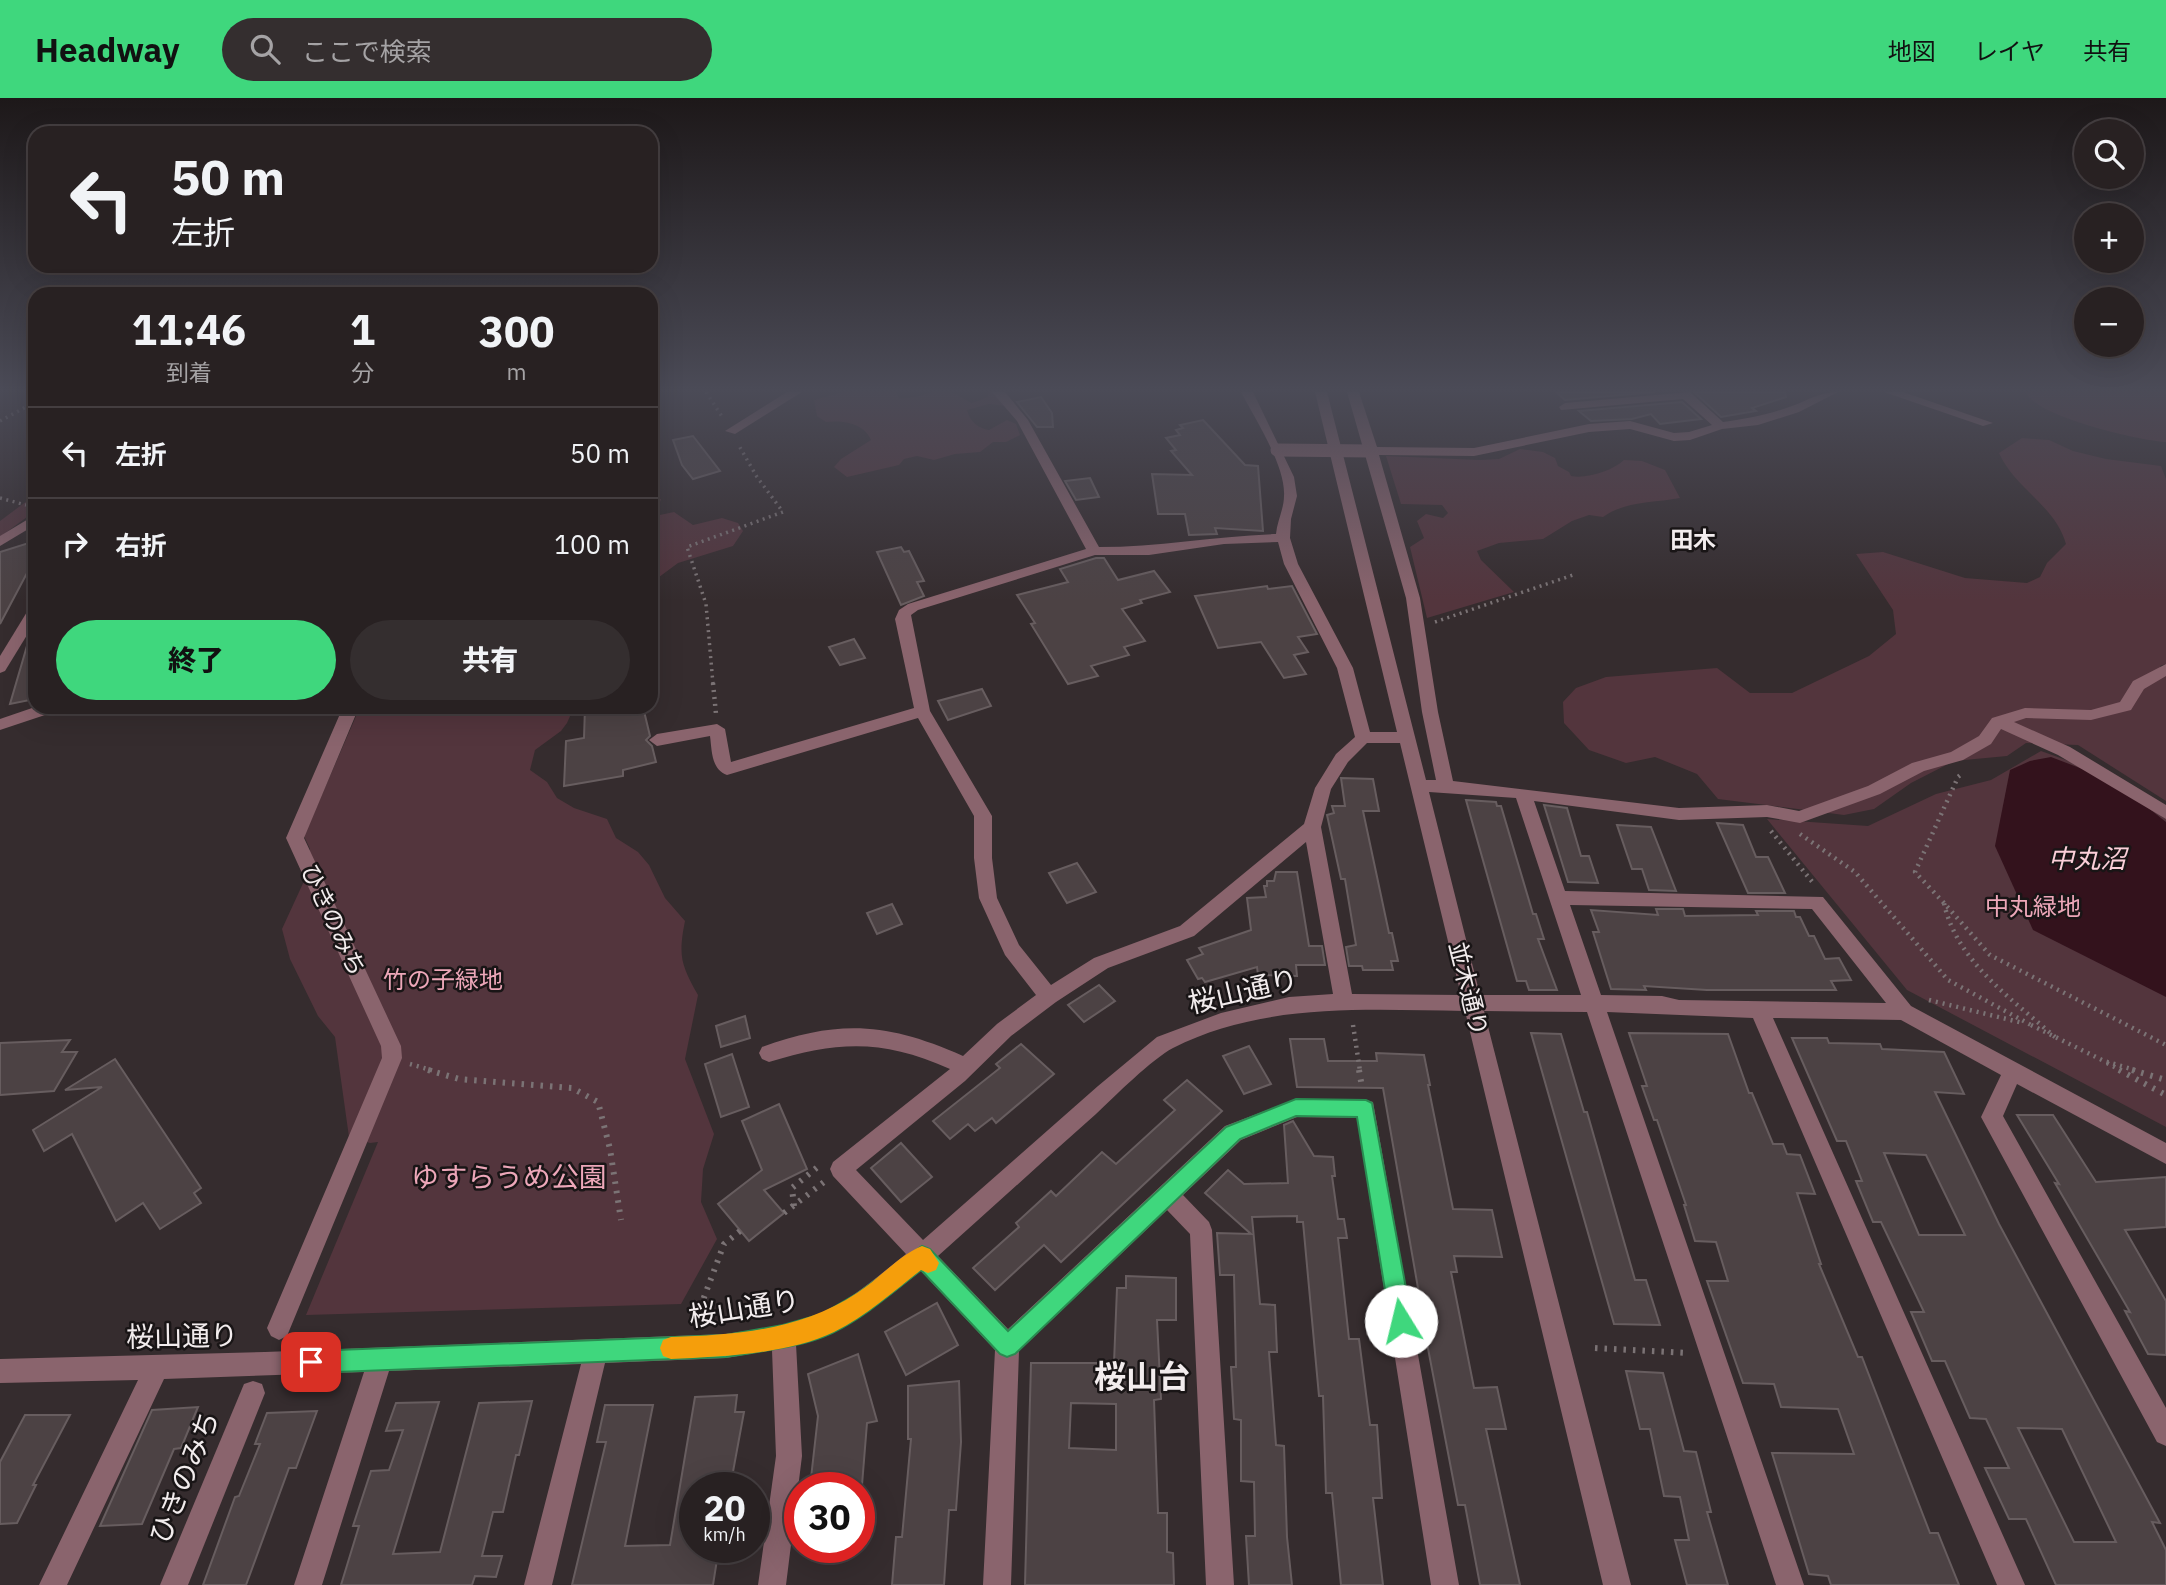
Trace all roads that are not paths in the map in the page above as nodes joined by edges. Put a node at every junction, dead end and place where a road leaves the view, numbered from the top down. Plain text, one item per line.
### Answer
1 (1045, 461) edge
2 (1282, 461) edge
3 (1338, 461) edge
4 (1376, 461) edge
5 (28, 516) edge
6 (1283, 538) junction
7 (0, 542) edge
8 (1094, 551) junction
9 (28, 622) edge
10 (0, 668) edge
11 (2166, 670) edge
12 (922, 711) junction
13 (31, 714) edge
14 (348, 714) edge
15 (1998, 722) junction
16 (0, 725) edge
17 (1405, 737) junction
18 (1363, 738) junction
19 (657, 740) dead end
20 (1417, 786) junction
21 (1446, 786) junction
22 (1523, 793) junction
23 (2166, 813) edge
24 (1312, 827) junction
25 (1558, 898) junction
26 (1049, 996) junction
27 (1344, 1002) junction
28 (1472, 1004) junction
29 (1595, 1005) junction
30 (1760, 1011) junction
31 (1905, 1012) junction
32 (769, 1053) dead end
33 (966, 1068) junction
34 (2012, 1072) junction
35 (2166, 1154) edge
36 (1169, 1196) junction
37 (922, 1256) junction
38 (279, 1328) dead end
39 (783, 1336) junction
40 (1007, 1346) junction
41 (596, 1351) junction
42 (381, 1359) junction
43 (157, 1367) junction
44 (0, 1371) edge
45 (253, 1393) dead end
46 (2166, 1433) edge
47 (53, 1585) edge
48 (174, 1585) edge
49 (308, 1585) edge
50 (538, 1585) edge
51 (772, 1585) edge
52 (997, 1585) edge
53 (1220, 1585) edge
54 (1446, 1585) edge
55 (1617, 1585) edge
56 (1790, 1585) edge
57 (2011, 1585) edge

1 - 8 street
2 - 6 street
3 - 17 street, 並木通り
4 - 21 street
5 - 7 street
6 - 8 street
6 - 18 street
8 - 12 street
9 - 10 street
11 - 15 street
12 - 19 street
12 - 26 street
13 - 16 street
14 - 38 street, ひきのみち
15 - 22 street
15 - 23 street
17 - 18 street
17 - 20 street, 並木通り
18 - 24 street
20 - 21 street
20 - 28 street, 並木通り
21 - 22 street
22 - 25 street
24 - 26 street
24 - 27 street
25 - 29 street
25 - 31 street
26 - 33 street
27 - 28 street, 桜山通り
27 - 37 street, 桜山通り
28 - 29 street, 桜山通り
28 - 55 street, 並木通り
29 - 30 street, 桜山通り
29 - 56 street
30 - 31 street, 桜山通り
30 - 57 street
31 - 34 street
32 - 33 street
33 - 37 street
34 - 35 street
34 - 46 street
36 - 40 street
36 - 53 street
36 - 54 street
37 - 39 street, 桜山通り
37 - 40 street
39 - 41 street, 桜山通り
39 - 51 street
40 - 52 street
41 - 42 street, 桜山通り
41 - 50 street
42 - 43 street, 桜山通り
42 - 49 street
43 - 44 street, 桜山通り
43 - 47 street
45 - 48 street, ひきのみち

